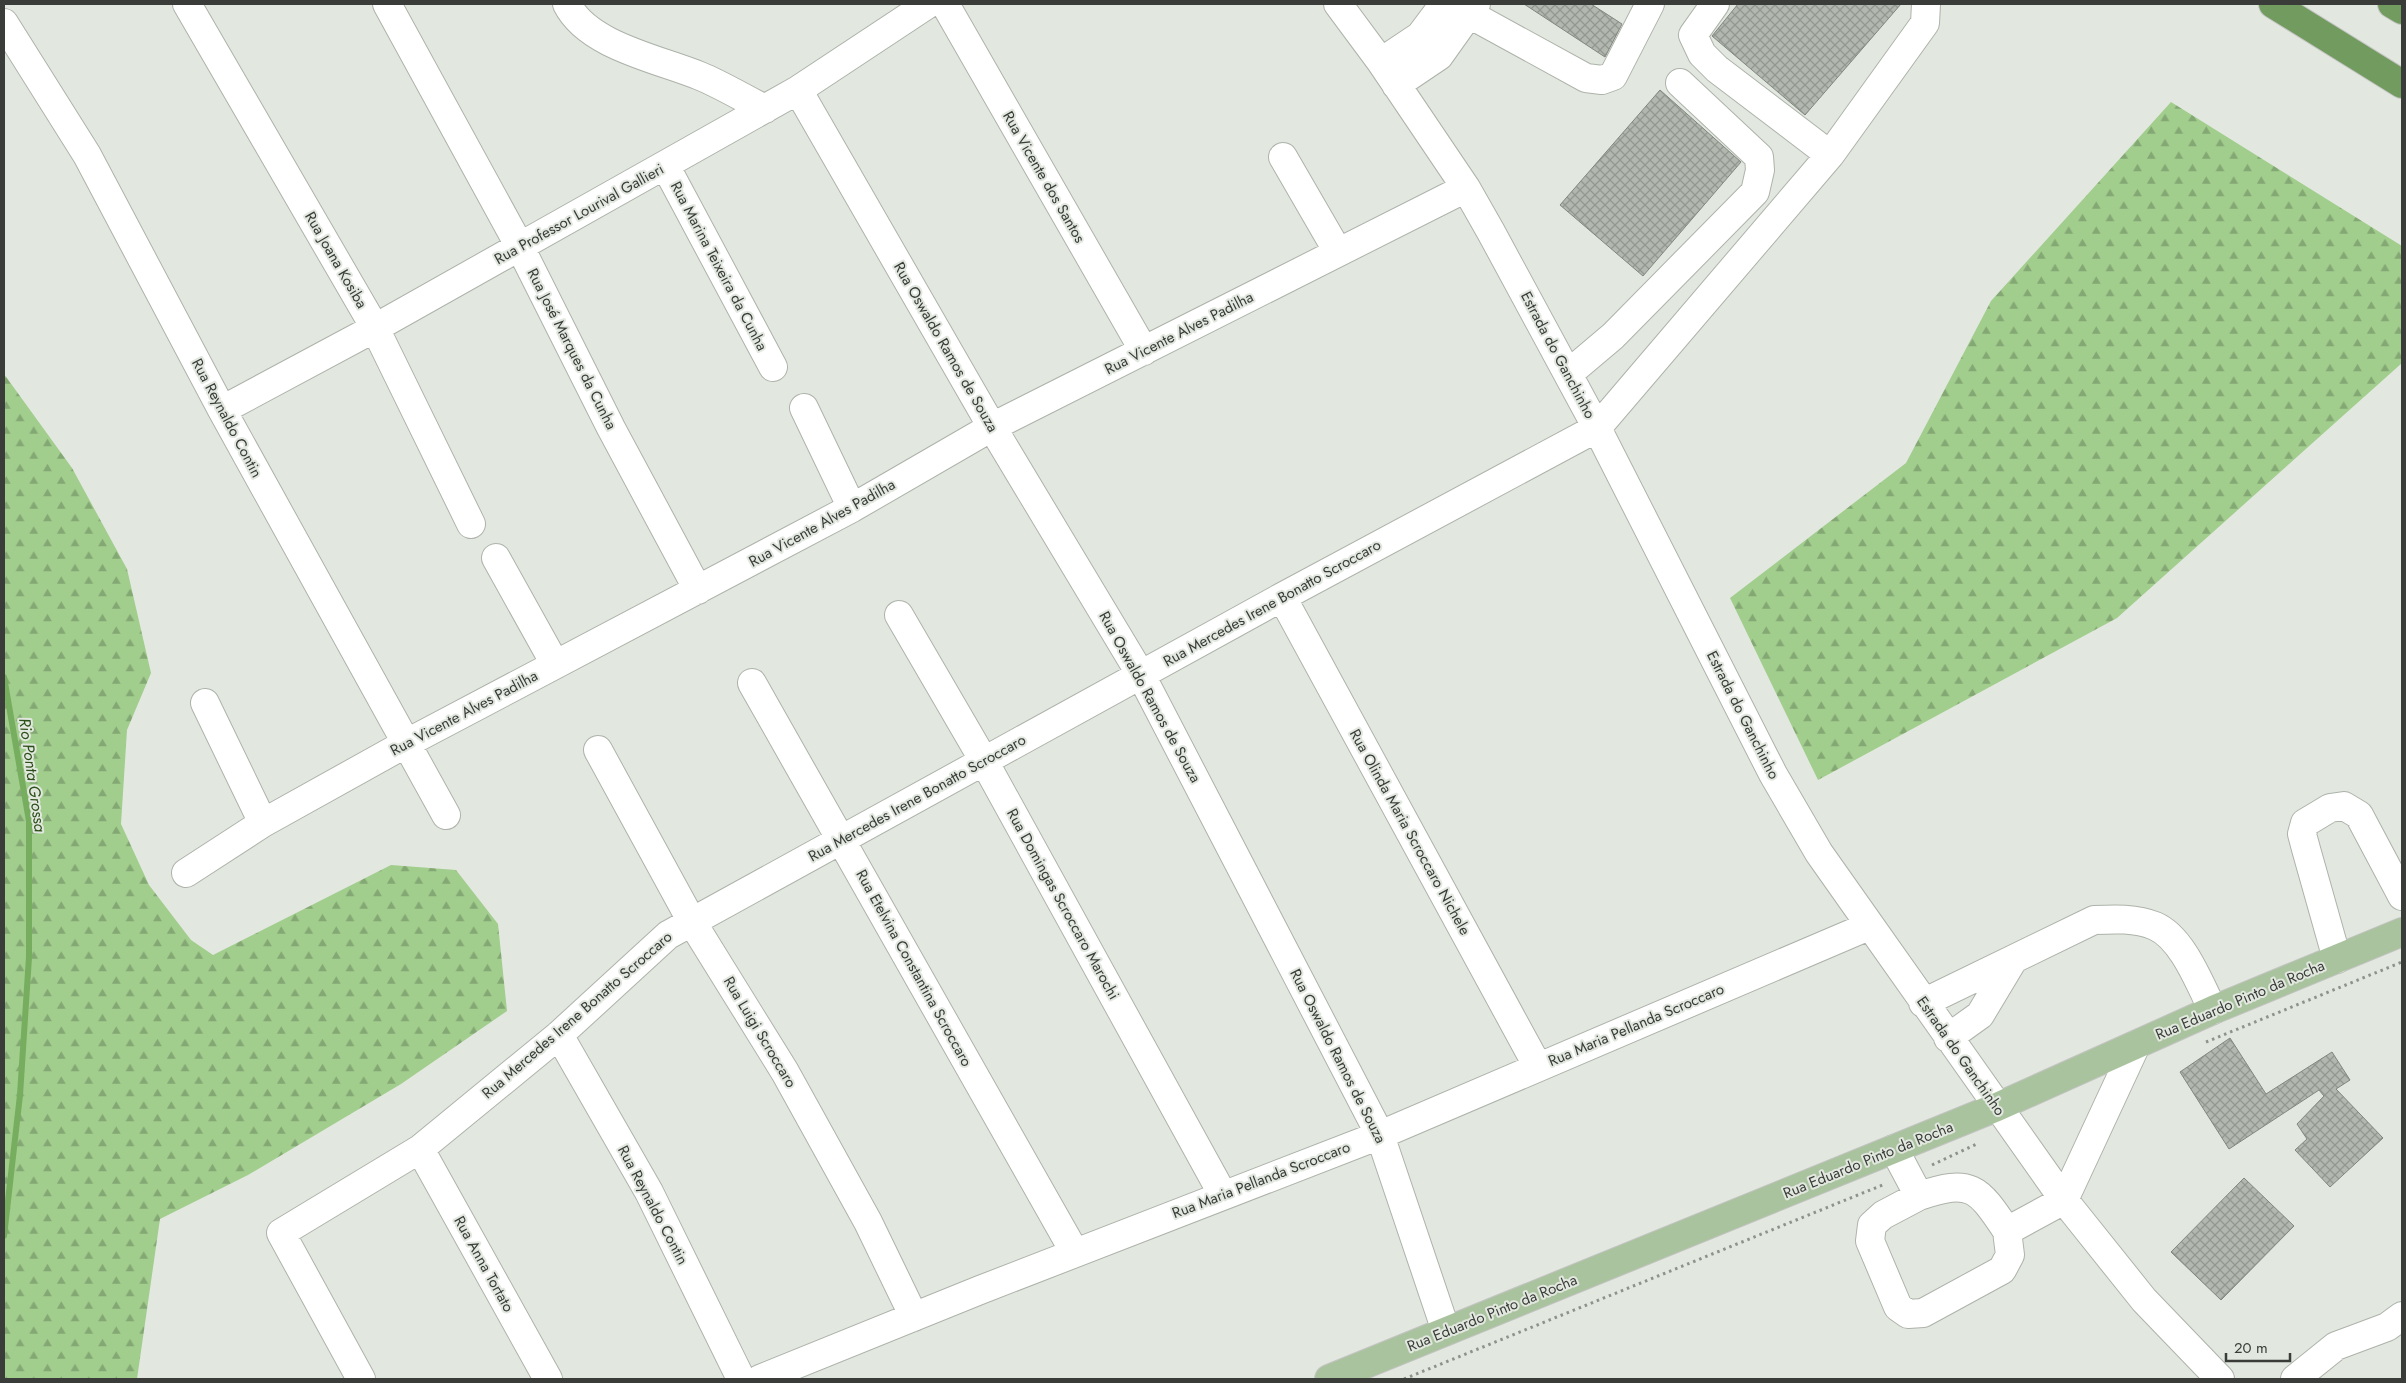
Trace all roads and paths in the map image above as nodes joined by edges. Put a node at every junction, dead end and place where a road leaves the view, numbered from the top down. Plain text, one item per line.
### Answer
1 (187, 4) edge
2 (387, 4) edge
3 (567, 4) edge
4 (928, 4) edge
5 (945, 4) edge
6 (1338, 4) edge
7 (1444, 4) edge
8 (1650, 4) edge
9 (1715, 4) edge
10 (1926, 4) edge
11 (2273, 4) edge
12 (2392, 4) edge
13 (1466, 7) edge
14 (2402, 10) edge
15 (4, 24) edge
16 (1381, 62) junction
17 (1680, 83) dead end
18 (1396, 84) junction
19 (2402, 84) edge
20 (798, 90) junction
21 (765, 109) junction
22 (1830, 155) junction
23 (1283, 157) dead end
24 (665, 165) junction
25 (1466, 188) junction
26 (520, 247) junction
27 (1338, 252) junction
28 (375, 328) junction
29 (1144, 351) junction
30 (773, 367) dead end
31 (1568, 374) junction
32 (804, 408) dead end
33 (222, 410) junction
34 (992, 427) junction
35 (1597, 428) junction
36 (852, 508) junction
37 (471, 524) dead end
38 (496, 558) dead end
39 (698, 590) junction
40 (1282, 597) junction
41 (899, 615) dead end
42 (555, 664) junction
43 (1141, 675) junction
44 (752, 683) dead end
45 (205, 703) dead end
46 (405, 744) junction
47 (598, 750) dead end
48 (984, 761) junction
49 (446, 815) dead end
50 (263, 823) junction
51 (841, 839) junction
52 (186, 873) dead end
53 (2402, 896) edge
54 (692, 922) junction
55 (1869, 926) junction
56 (2402, 932) edge
57 (2337, 959) junction
58 (2013, 960) junction
59 (2402, 962) edge
60 (1924, 1003) junction
61 (2213, 1010) junction
62 (558, 1035) junction
63 (1948, 1038) junction
64 (2204, 1043) dead end
65 (2136, 1044) junction
66 (1538, 1067) junction
67 (1997, 1108) junction
68 (1380, 1135) junction
69 (1981, 1142) dead end
70 (420, 1149) junction
71 (1894, 1149) junction
72 (1914, 1185) junction
73 (1223, 1195) junction
74 (2064, 1200) junction
75 (2007, 1231) junction
76 (1075, 1253) junction
77 (2402, 1316) edge
78 (914, 1317) junction
79 (1446, 1332) junction
80 (361, 1379) edge
81 (548, 1379) edge
82 (741, 1379) edge
83 (760, 1379) edge
84 (1329, 1379) edge
85 (1404, 1379) edge
86 (2220, 1379) edge
87 (2295, 1379) edge

1 - 28 street, Rua Joana Kosiba
2 - 26 street, Rua José Marques da Cunha
3 - 21 street
4 - 20 street, Rua Professor Lourival Gallieri
5 - 29 street, Rua Vicente dos Santos
6 - 16 street, Estrada do Ganchinho
7 - 16 street
8 - 13 street
9 - 22 street
10 - 22 street
11 - 19 highway
12 - 14 highway
13 - 18 street
15 - 33 street, Rua Reynaldo Contin
16 - 18 street, Estrada do Ganchinho
17 - 31 street
18 - 25 street, Estrada do Ganchinho
20 - 21 street, Rua Professor Lourival Gallieri
20 - 34 street, Rua Oswaldo Ramos de Souza
21 - 24 street, Rua Professor Lourival Gallieri
22 - 35 street
23 - 27 street
24 - 26 street, Rua Professor Lourival Gallieri
24 - 30 street, Rua Marina Teixeira da Cunha
25 - 27 street, Rua Vicente Alves Padilha
25 - 31 street, Estrada do Ganchinho
26 - 28 street, Rua Professor Lourival Gallieri
26 - 39 street, Rua José Marques da Cunha
27 - 29 street, Rua Vicente Alves Padilha
28 - 33 street, Rua Professor Lourival Gallieri
28 - 37 street, Rua Joana Kosiba
29 - 34 street, Rua Vicente Alves Padilha
31 - 35 street, Estrada do Ganchinho
32 - 36 street
33 - 46 street, Rua Reynaldo Contin
34 - 36 street, Rua Vicente Alves Padilha
34 - 43 street, Rua Oswaldo Ramos de Souza
35 - 40 street, Rua Mercedes Irene Bonatto Scroccaro
35 - 55 street, Estrada do Ganchinho
36 - 39 street, Rua Vicente Alves Padilha
38 - 42 street
39 - 42 street, Rua Vicente Alves Padilha
40 - 43 street, Rua Mercedes Irene Bonatto Scroccaro
40 - 66 street, Rua Olinda Maria Scroccaro Nichele
41 - 48 street, Rua Domingas Scroccaro Marochi
42 - 46 street, Rua Vicente Alves Padilha
43 - 48 street, Rua Mercedes Irene Bonatto Scroccaro
43 - 68 street, Rua Oswaldo Ramos de Souza
44 - 51 street, Rua Etelvina Constantina Scroccaro
45 - 50 street
46 - 49 street, Rua Reynaldo Contin
46 - 50 street, Rua Vicente Alves Padilha
47 - 54 street, Rua Luigi Scroccaro
48 - 51 street, Rua Mercedes Irene Bonatto Scroccaro
48 - 73 street, Rua Domingas Scroccaro Marochi
50 - 52 street, Rua Vicente Alves Padilha
51 - 54 street, Rua Mercedes Irene Bonatto Scroccaro
51 - 76 street, Rua Etelvina Constantina Scroccaro
53 - 57 street
54 - 62 street, Rua Mercedes Irene Bonatto Scroccaro
54 - 78 street, Rua Luigi Scroccaro
55 - 60 street, Estrada do Ganchinho
55 - 66 street, Rua Maria Pellanda Scroccaro
56 - 57 main road, Rua Eduardo Pinto da Rocha
57 - 61 main road, Rua Eduardo Pinto da Rocha
58 - 60 street
58 - 61 street
58 - 63 street
59 - 64 path
60 - 63 street, Estrada do Ganchinho
61 - 65 main road, Rua Eduardo Pinto da Rocha
62 - 70 street, Rua Mercedes Irene Bonatto Scroccaro
62 - 82 street, Rua Reynaldo Contin
63 - 67 street, Estrada do Ganchinho
65 - 67 main road, Rua Eduardo Pinto da Rocha
65 - 74 street
66 - 68 street, Rua Maria Pellanda Scroccaro
67 - 71 main road, Rua Eduardo Pinto da Rocha
67 - 74 street, Estrada do Ganchinho
68 - 73 street, Rua Maria Pellanda Scroccaro
68 - 79 street, Rua Oswaldo Ramos de Souza
69 - 72 path
70 - 80 street, Rua Mercedes Irene Bonatto Scroccaro
70 - 81 street, Rua Anna Tortato
71 - 72 street
71 - 79 main road, Rua Eduardo Pinto da Rocha
72 - 75 street
72 - 75 street
72 - 85 path
73 - 76 street, Rua Maria Pellanda Scroccaro
74 - 75 street
74 - 86 street, Estrada do Ganchinho
76 - 78 street, Rua Maria Pellanda Scroccaro
77 - 87 street
78 - 83 street, Rua Maria Pellanda Scroccaro
79 - 84 main road, Rua Eduardo Pinto da Rocha

